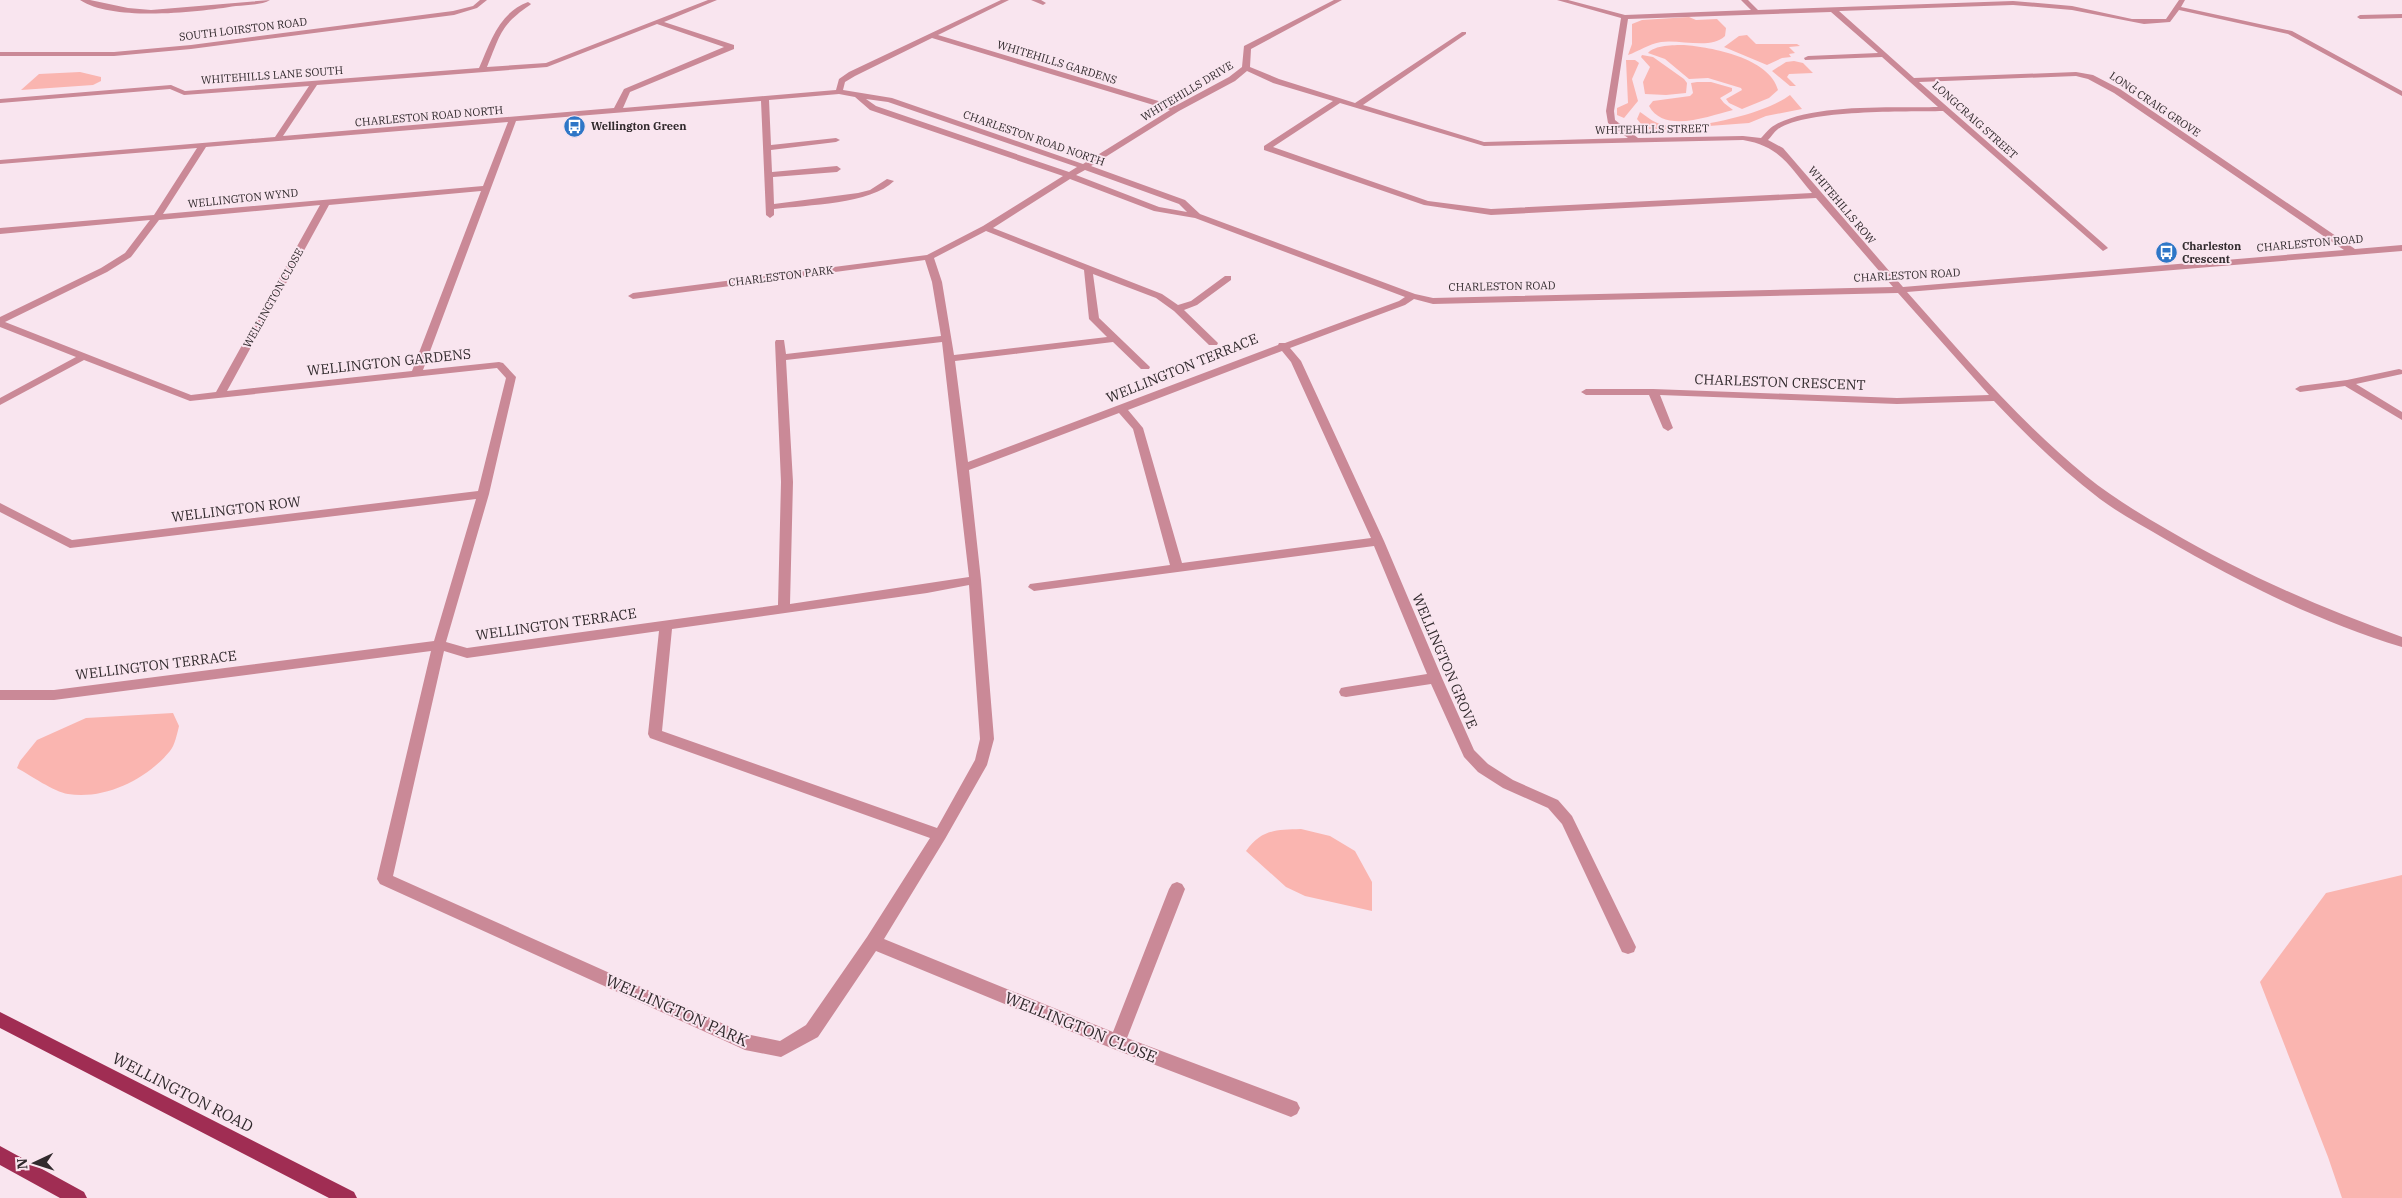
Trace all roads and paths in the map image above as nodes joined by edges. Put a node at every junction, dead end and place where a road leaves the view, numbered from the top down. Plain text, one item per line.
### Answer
1 (83, 0) edge
2 (267, 0) edge
3 (484, 0) edge
4 (714, 0) edge
5 (1006, 0) edge
6 (1034, 0) edge
7 (1339, 0) edge
8 (1560, 0) edge
9 (1744, 0) edge
10 (1916, 0) edge
11 (2182, 0) edge
12 (1043, 3) dead end
13 (528, 4) dead end
14 (1923, 6) junction
15 (2177, 8) junction
16 (1832, 9) junction
17 (1756, 12) junction
18 (2402, 16) edge
19 (1625, 17) junction
20 (2360, 18) dead end
21 (657, 22) junction
22 (1464, 33) dead end
23 (932, 36) junction
24 (0, 54) edge
25 (1884, 55) junction
26 (1808, 58) dead end
27 (1246, 68) junction
28 (482, 70) junction
29 (1913, 80) junction
30 (315, 82) junction
31 (839, 92) junction
32 (2402, 94) edge
33 (858, 96) junction
34 (765, 99) junction
35 (1339, 100) junction
36 (0, 101) edge
37 (1357, 105) junction
38 (1945, 108) junction
39 (1176, 109) junction
40 (617, 111) junction
41 (512, 121) junction
42 (276, 140) junction
43 (836, 140) dead end
44 (1635, 140) junction
45 (1763, 142) junction
46 (203, 145) junction
47 (767, 148) junction
48 (0, 162) edge
49 (1085, 167) junction
50 (837, 169) dead end
51 (769, 175) junction
52 (1071, 176) junction
53 (890, 181) dead end
54 (488, 188) junction
55 (1818, 195) junction
56 (327, 201) junction
57 (1197, 216) junction
58 (156, 218) junction
59 (986, 228) junction
60 (0, 231) edge
61 (2103, 248) dead end
62 (2402, 248) edge
63 (2352, 252) junction
64 (929, 258) junction
65 (1088, 270) junction
66 (1228, 278) dead end
67 (1899, 290) junction
68 (633, 296) dead end
69 (1412, 296) junction
70 (1177, 309) junction
71 (0, 323) edge
72 (945, 339) junction
73 (1115, 339) junction
74 (780, 342) dead end
75 (1213, 343) dead end
76 (1283, 345) junction
77 (85, 356) junction
78 (781, 358) junction
79 (950, 359) junction
80 (1145, 367) dead end
81 (2399, 372) dead end
82 (416, 374) junction
83 (2347, 384) junction
84 (2300, 389) dead end
85 (1586, 392) dead end
86 (1653, 392) junction
87 (219, 396) junction
88 (1997, 398) junction
89 (0, 402) edge
90 (1122, 410) junction
91 (2402, 418) edge
92 (1668, 428) dead end
93 (963, 468) junction
94 (483, 494) junction
95 (0, 507) edge
96 (1378, 542) junction
97 (1177, 568) junction
98 (975, 580) junction
99 (1034, 587) dead end
100 (784, 608) junction
101 (666, 624) junction
102 (2402, 642) edge
103 (439, 646) junction
104 (1435, 678) junction
105 (1346, 692) dead end
106 (0, 695) edge
107 (940, 835) junction
108 (1178, 889) dead end
109 (873, 942) junction
110 (1628, 947) dead end
111 (0, 1020) edge
112 (1117, 1042) junction
113 (1291, 1108) dead end
114 (0, 1155) edge
115 (78, 1198) edge
116 (348, 1198) edge

1 - 2 street
3 - 24 street, SOUTH LOIRSTON ROAD
4 - 21 street, WHITEHILLS LANE SOUTH
5 - 23 street
6 - 12 street
7 - 27 street, WHITEHILLS DRIVE
8 - 19 street
9 - 17 street
10 - 14 street
11 - 15 street
13 - 28 street
14 - 15 street
14 - 16 street
15 - 32 street
16 - 17 street
16 - 25 street, LONGCRAIG STREET
17 - 19 street
18 - 20 street
19 - 44 street
21 - 28 street, WHITEHILLS LANE SOUTH
21 - 40 street
22 - 37 street
23 - 31 street
23 - 39 street, WHITEHILLS GARDENS
25 - 26 street
25 - 29 street, LONGCRAIG STREET
27 - 35 street, WHITEHILLS STREET
27 - 39 street, WHITEHILLS DRIVE
28 - 30 street, WHITEHILLS LANE SOUTH
29 - 38 street, LONGCRAIG STREET
29 - 63 street, LONG CRAIG GROVE
30 - 36 street, WHITEHILLS LANE SOUTH
30 - 42 street
31 - 33 street, CHARLESTON ROAD NORTH
31 - 34 street, CHARLESTON ROAD NORTH
33 - 49 street, CHARLESTON ROAD NORTH
33 - 52 street, CHARLESTON ROAD NORTH
34 - 40 street, CHARLESTON ROAD NORTH
34 - 47 street
35 - 37 street, WHITEHILLS STREET
35 - 55 street
37 - 44 street, WHITEHILLS STREET
38 - 45 street
38 - 61 street, LONGCRAIG STREET
39 - 49 street, WHITEHILLS DRIVE
40 - 41 street, CHARLESTON ROAD NORTH
41 - 42 street, CHARLESTON ROAD NORTH
41 - 54 street
42 - 46 street, CHARLESTON ROAD NORTH
43 - 47 street
44 - 45 street, WHITEHILLS STREET
45 - 55 street, WHITEHILLS ROW
46 - 48 street, CHARLESTON ROAD NORTH
46 - 58 street
47 - 51 street
49 - 52 street, CHARLESTON PARK
49 - 57 street, CHARLESTON ROAD NORTH
50 - 51 street
51 - 53 street
52 - 57 street, CHARLESTON ROAD NORTH
52 - 59 street, CHARLESTON PARK
54 - 56 street, WELLINGTON WYND
54 - 82 street
55 - 67 street, WHITEHILLS ROW
56 - 58 street, WELLINGTON WYND
56 - 87 street, WELLINGTON CLOSE
57 - 69 street, CHARLESTON ROAD NORTH
58 - 60 street, WELLINGTON WYND
58 - 71 street
59 - 64 street, CHARLESTON PARK
59 - 65 street
62 - 63 street, CHARLESTON ROAD
63 - 67 street, CHARLESTON ROAD
64 - 68 street, CHARLESTON PARK
64 - 72 street
65 - 70 street
65 - 73 street
66 - 70 street
67 - 69 street, CHARLESTON ROAD
67 - 88 street
69 - 76 street, WELLINGTON TERRACE
70 - 75 street
71 - 77 street, WELLINGTON GARDENS
72 - 78 street
72 - 79 street
73 - 79 street
73 - 80 street
74 - 78 street
76 - 90 street, WELLINGTON TERRACE
76 - 96 street, WELLINGTON GROVE
77 - 87 street, WELLINGTON GARDENS
77 - 89 street
78 - 100 street
79 - 93 street
81 - 83 street
82 - 87 street, WELLINGTON GARDENS
82 - 94 street, WELLINGTON GARDENS
83 - 84 street
83 - 91 street
85 - 86 street, CHARLESTON CRESCENT
86 - 88 street, CHARLESTON CRESCENT
86 - 92 street
88 - 102 street
90 - 93 street, WELLINGTON TERRACE
90 - 97 street
93 - 98 street
94 - 95 street, WELLINGTON ROW
94 - 103 street, WELLINGTON GARDENS
96 - 97 street
96 - 104 street, WELLINGTON GROVE
97 - 99 street
98 - 100 street, WELLINGTON TERRACE
98 - 107 street, WELLINGTON PARK
100 - 101 street, WELLINGTON TERRACE
101 - 103 street, WELLINGTON TERRACE
101 - 107 street
103 - 106 street, WELLINGTON TERRACE
103 - 109 street, WELLINGTON PARK
104 - 105 street
104 - 110 street, WELLINGTON GROVE
107 - 109 street, WELLINGTON PARK
108 - 112 street
109 - 112 street, WELLINGTON CLOSE
111 - 116 main road, WELLINGTON ROAD
112 - 113 street, WELLINGTON CLOSE
114 - 115 main road

